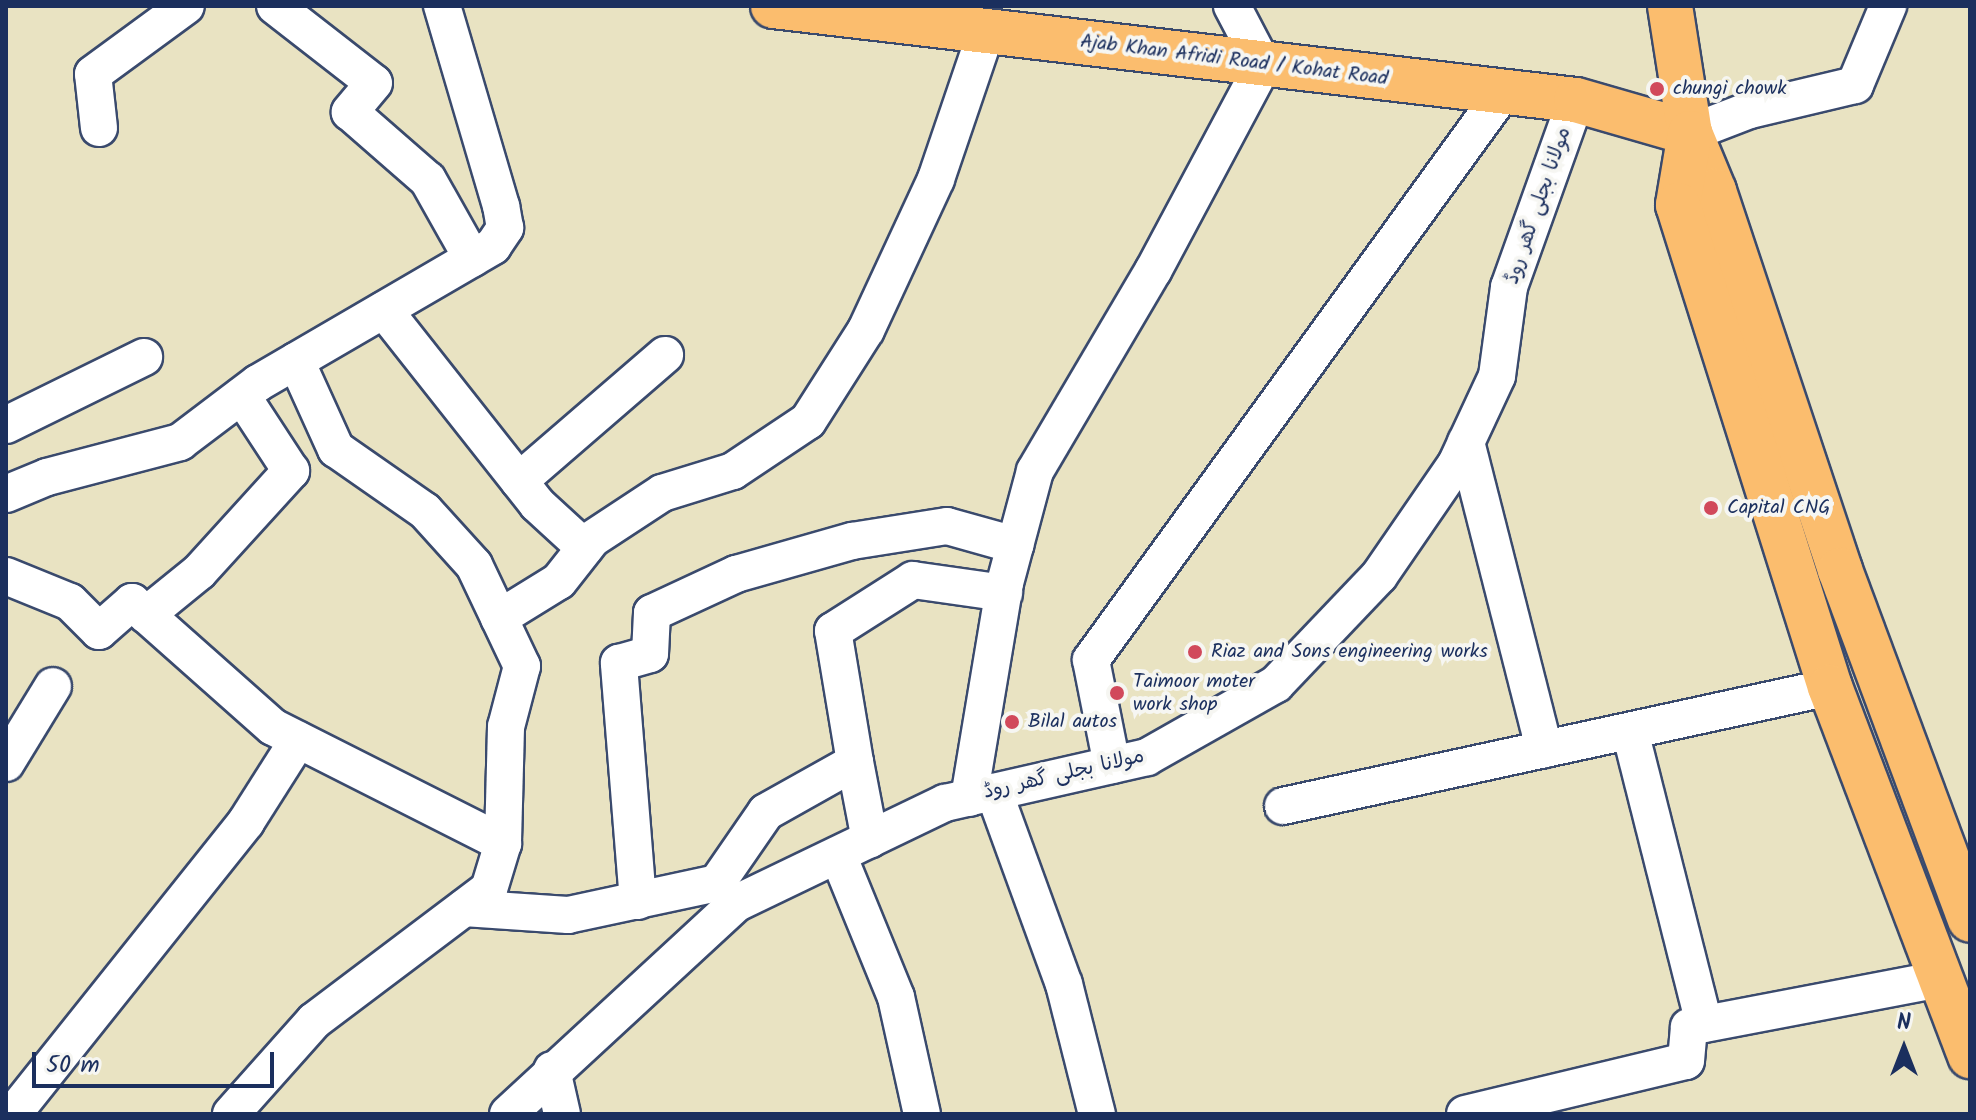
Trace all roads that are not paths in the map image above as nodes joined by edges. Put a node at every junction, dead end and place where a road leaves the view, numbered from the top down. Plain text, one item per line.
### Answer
1 (186, 6) edge
2 (275, 6) edge
3 (442, 6) edge
4 (773, 6) edge
5 (1232, 6) edge
6 (1670, 6) edge
7 (1888, 6) edge
8 (986, 32) junction
9 (1263, 65) junction
10 (1503, 92) junction
11 (1576, 100) junction
12 (99, 128) dead end
13 (1690, 133) junction
14 (472, 258) junction
15 (384, 310) junction
16 (665, 355) dead end
17 (144, 357) dead end
18 (296, 361) junction
19 (242, 396) junction
20 (6, 425) edge
21 (1466, 442) junction
22 (1811, 474) junction
23 (519, 481) junction
24 (1769, 493) junction
25 (6, 494) edge
26 (1015, 545) junction
27 (585, 548) junction
28 (6, 576) edge
29 (1004, 593) junction
30 (146, 615) junction
31 (499, 618) junction
32 (53, 686) dead end
33 (1830, 687) junction
34 (1630, 731) junction
35 (298, 740) junction
36 (1544, 749) junction
37 (855, 762) junction
38 (6, 763) edge
39 (1112, 765) junction
40 (982, 795) junction
41 (1283, 806) dead end
42 (870, 840) junction
43 (503, 843) junction
44 (838, 855) junction
45 (1948, 860) junction
46 (1903, 880) junction
47 (638, 901) junction
48 (464, 908) junction
49 (1970, 920) edge
50 (1940, 979) junction
51 (1704, 1024) junction
52 (1970, 1056) edge
53 (552, 1070) junction
54 (10, 1113) edge
55 (231, 1114) edge
56 (508, 1114) edge
57 (562, 1114) edge
58 (922, 1114) edge
59 (1097, 1114) edge
60 (1465, 1114) edge

1 - 12 street
2 - 14 street
3 - 14 street
4 - 8 main road, Ajab Khan Afridi Road / Kohat Road
5 - 9 street
6 - 13 main road
7 - 13 street
8 - 9 main road, Ajab Khan Afridi Road / Kohat Road
8 - 27 street
9 - 10 main road, Ajab Khan Afridi Road / Kohat Road
9 - 26 street
10 - 11 main road, Ajab Khan Afridi Road / Kohat Road
10 - 39 street
11 - 13 main road, Ajab Khan Afridi Road / Kohat Road
11 - 21 street, مولانا بجلی گھر روڈ
13 - 22 main road
13 - 24 main road
14 - 15 street
15 - 18 street
15 - 23 street
16 - 23 street
17 - 20 street
18 - 19 street
18 - 31 street
19 - 25 street
19 - 30 street
21 - 36 street
21 - 39 street, مولانا بجلی گھر روڈ
22 - 24 main road
22 - 45 main road
23 - 27 street
24 - 33 main road
26 - 29 street
26 - 47 street
27 - 31 street
28 - 30 street
29 - 37 street
29 - 40 street
30 - 35 street
31 - 43 street
32 - 38 street
33 - 34 street
33 - 46 main road
34 - 36 street
34 - 51 street
35 - 43 street
35 - 54 street
36 - 41 street
37 - 42 street
37 - 47 street
39 - 40 street, مولانا بجلی گھر روڈ
40 - 42 street, مولانا بجلی گھر روڈ
40 - 59 street
42 - 44 street, مولانا بجلی گھر روڈ
43 - 48 street
44 - 53 street, مولانا بجلی گھر روڈ
44 - 58 street
45 - 46 main road
45 - 49 main road
46 - 50 main road
47 - 48 street
48 - 55 street
50 - 51 street
50 - 52 main road
51 - 60 street
53 - 56 street, مولانا بجلی گھر روڈ
53 - 57 street

